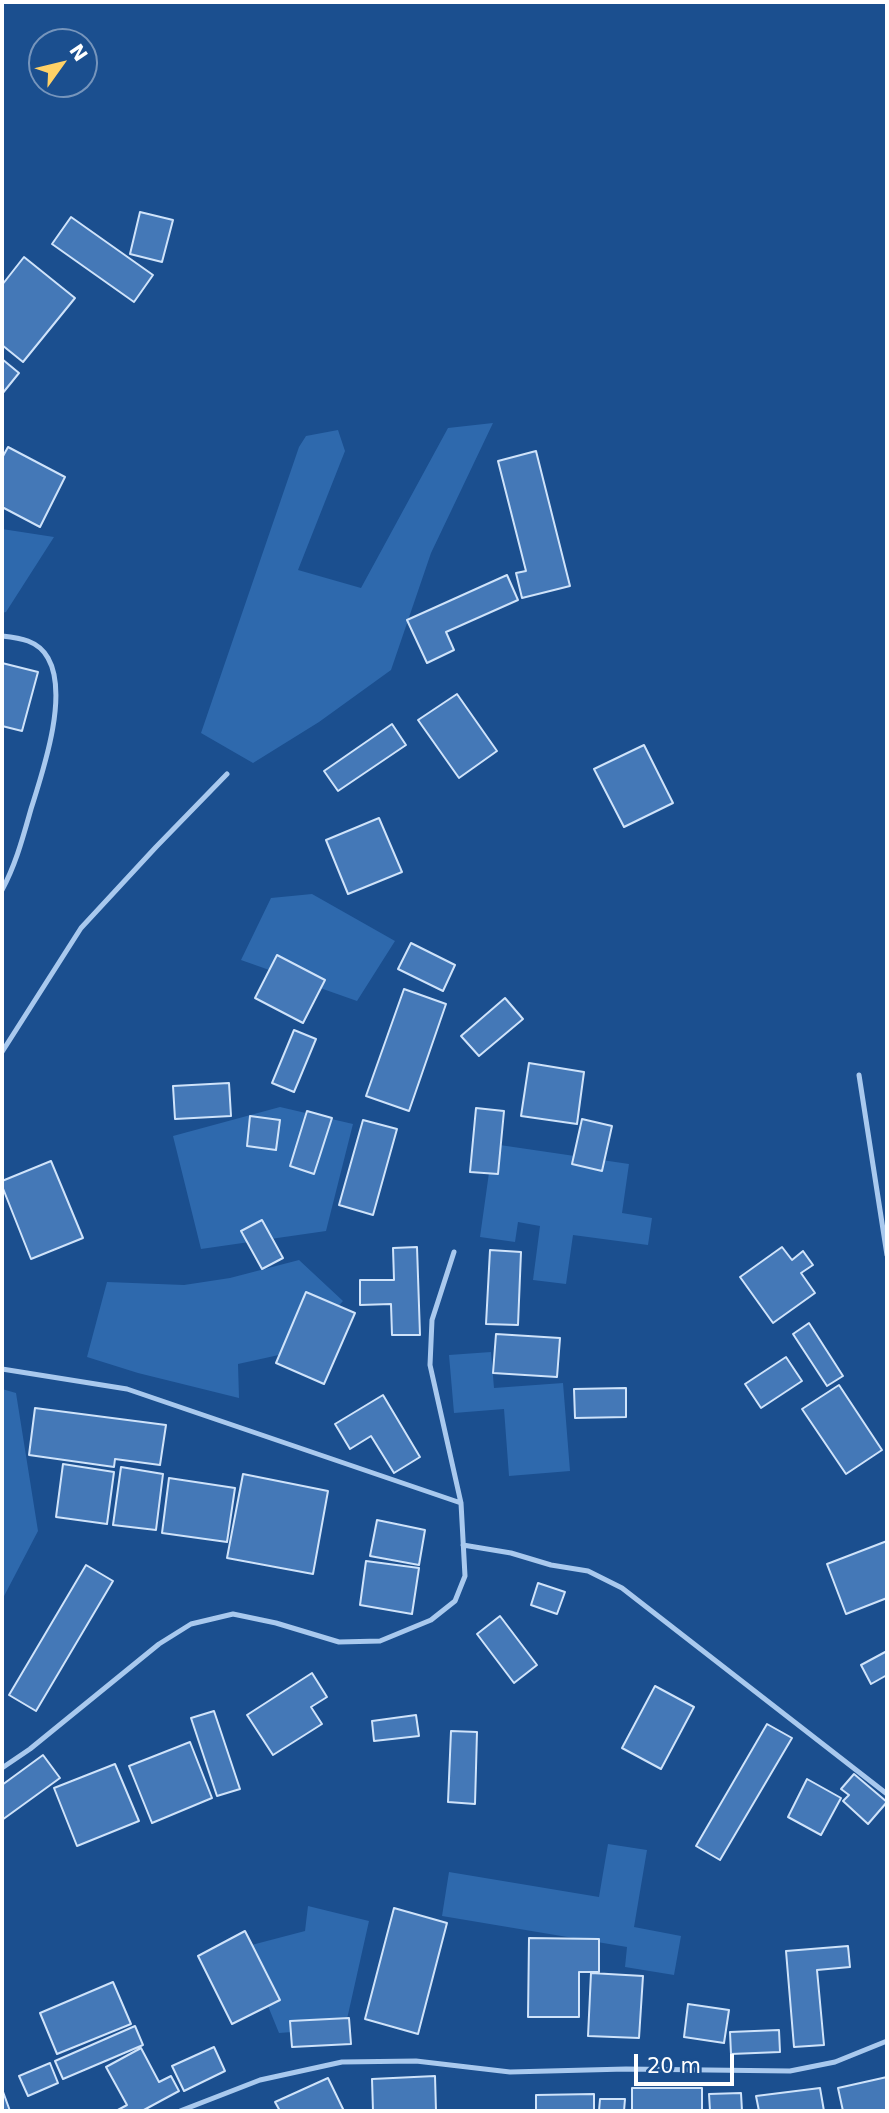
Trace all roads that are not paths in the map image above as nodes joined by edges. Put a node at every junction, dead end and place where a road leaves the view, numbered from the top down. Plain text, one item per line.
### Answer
1 (2, 636) edge
2 (227, 774) dead end
3 (2, 890) edge
4 (2, 1052) edge
5 (859, 1075) dead end
6 (454, 1252) dead end
7 (887, 1255) edge
8 (2, 1369) edge
9 (461, 1503) junction
10 (463, 1545) junction
11 (2, 1769) edge
12 (887, 1794) edge
13 (887, 2041) edge
14 (180, 2111) edge

1 - 3 lane
2 - 4 lane
5 - 7 lane
6 - 9 lane
8 - 9 lane
9 - 10 lane
10 - 11 lane
10 - 12 lane
13 - 14 lane

